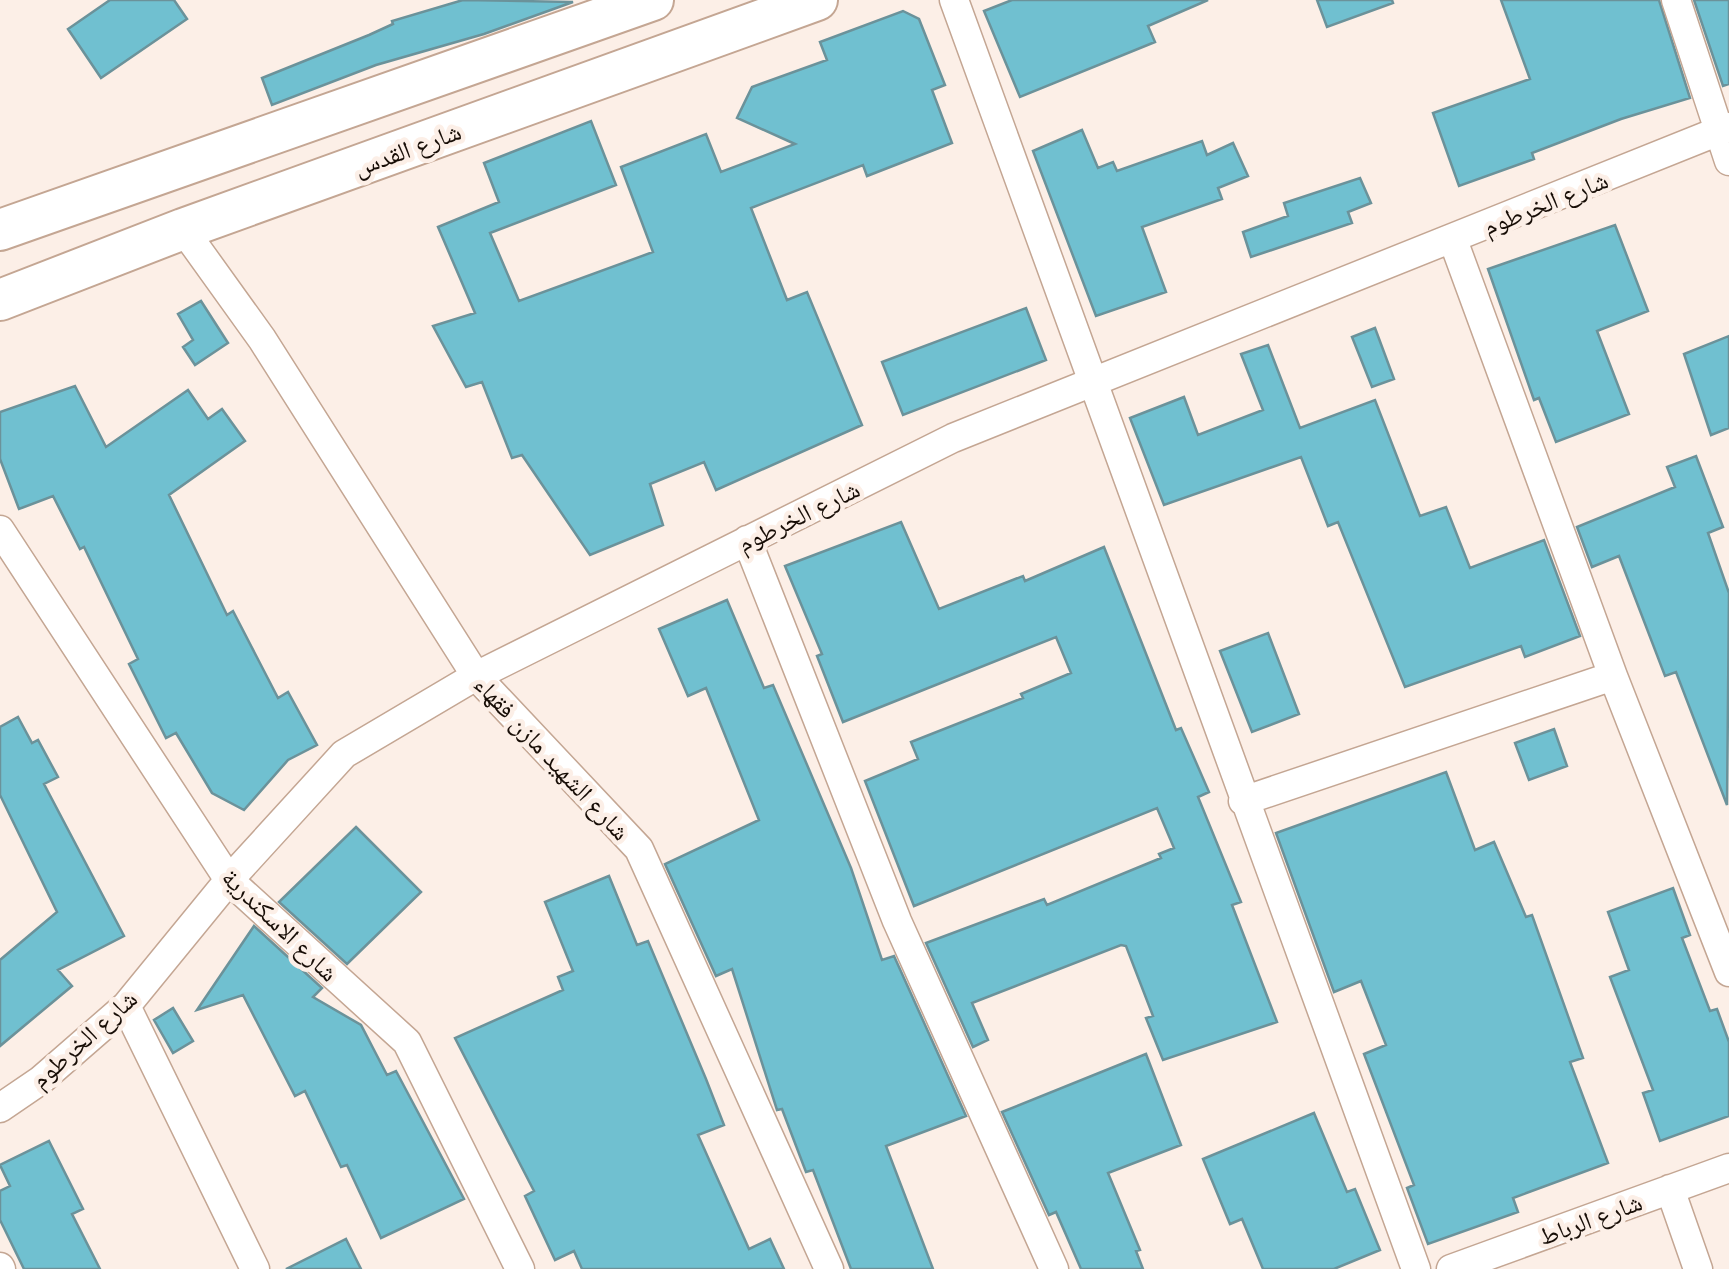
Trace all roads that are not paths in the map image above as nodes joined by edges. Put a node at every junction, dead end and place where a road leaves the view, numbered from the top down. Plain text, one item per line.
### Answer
1 (653, 0) edge
2 (816, 0) edge
3 (954, 0) edge
4 (1676, 0) edge
5 (1723, 129) edge
6 (1729, 161) edge
7 (183, 229) junction
8 (0, 230) edge
9 (1453, 240) junction
10 (0, 300) edge
11 (1096, 381) junction
12 (0, 530) edge
13 (747, 540) junction
14 (476, 676) junction
15 (1613, 676) junction
16 (1243, 802) junction
17 (229, 880) junction
18 (1729, 972) edge
19 (126, 1006) junction
20 (0, 1108) edge
21 (1729, 1168) edge
22 (1670, 1189) junction
23 (255, 1269) edge
24 (520, 1269) edge
25 (828, 1269) edge
26 (1054, 1269) edge
27 (1416, 1269) edge
28 (1452, 1269) edge
29 (1698, 1269) edge

1 - 8 main road
2 - 7 main road, شارع القدس
3 - 11 street
4 - 5 street
5 - 6 street
5 - 9 street, شارع الخرطوم
7 - 10 main road, شارع القدس
7 - 14 street, شارع الشهيد مازن فقهاء
9 - 11 street, شارع الخرطوم
9 - 15 street
11 - 13 street, شارع الخرطوم
11 - 16 street
12 - 17 street, شارع الاسكندرية
13 - 14 street, شارع الخرطوم
13 - 26 street
14 - 17 street, شارع الخرطوم
14 - 25 street, شارع الشهيد مازن فقهاء
15 - 16 street
15 - 18 street
16 - 27 street
17 - 19 street, شارع الخرطوم
17 - 24 street, شارع الاسكندرية
19 - 20 street, شارع الخرطوم
19 - 23 street
21 - 22 street, شارع الرباط
22 - 28 street, شارع الرباط
22 - 29 street

